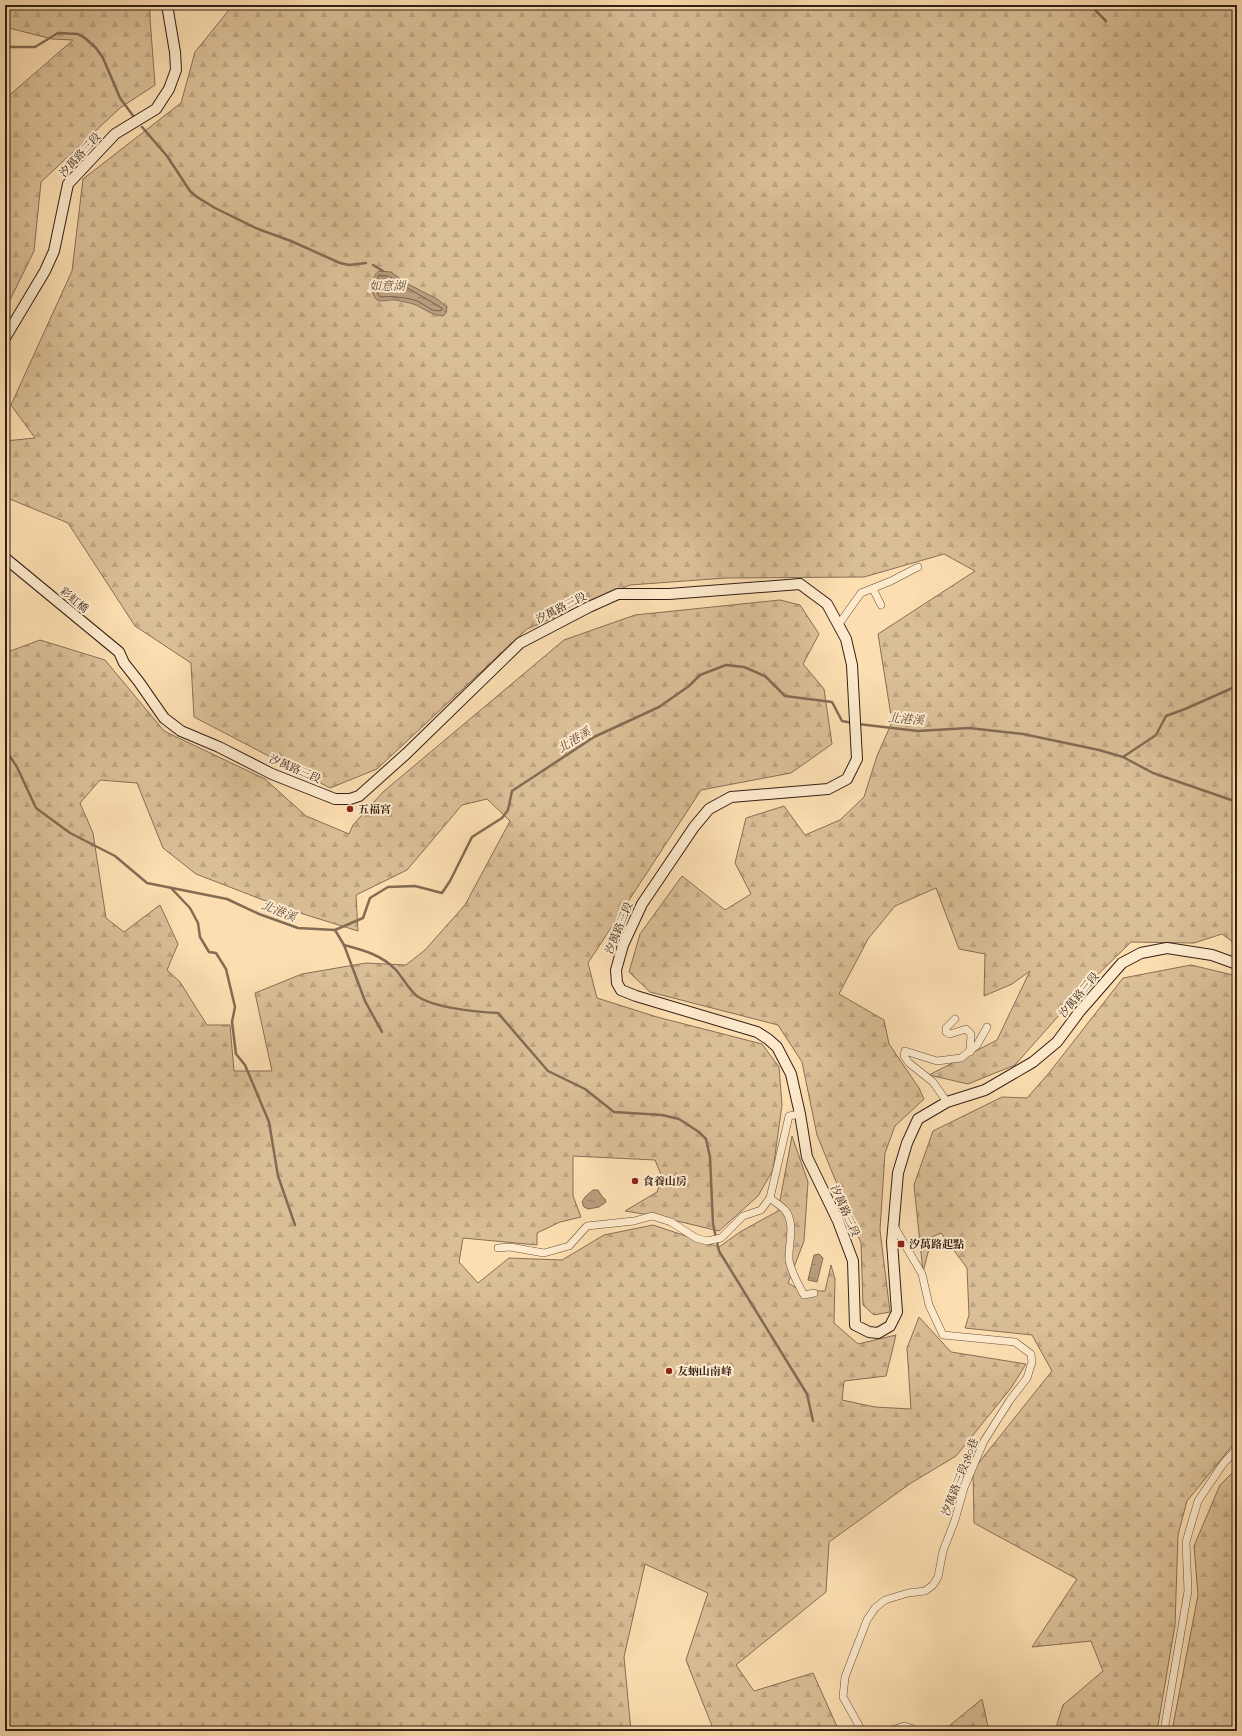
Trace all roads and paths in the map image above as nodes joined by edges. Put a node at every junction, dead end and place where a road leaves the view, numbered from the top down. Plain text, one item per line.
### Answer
1 (166, 5) edge
2 (5, 338) edge
3 (5, 558) edge
4 (918, 567) dead end
5 (873, 589) junction
6 (881, 605) dead end
7 (839, 624) junction
8 (124, 663) joint
9 (1237, 964) edge
10 (955, 1019) dead end
11 (987, 1028) dead end
12 (970, 1052) junction
13 (948, 1102) junction
14 (800, 1114) junction
15 (770, 1198) junction
16 (893, 1224) junction
17 (498, 1248) dead end
18 (814, 1292) dead end
19 (1237, 1449) edge
20 (911, 1728) dead end
21 (862, 1731) edge
22 (889, 1731) edge
23 (1164, 1731) edge

1 - 2 street, 汐萬路三段
3 - 8 street, 彩虹橋
4 - 5 street
5 - 6 street
5 - 7 street
7 - 8 street, 汐萬路三段
7 - 14 street, 汐萬路三段
9 - 13 street, 汐萬路三段
10 - 12 street
11 - 12 street
12 - 13 street
13 - 16 street, 汐萬路三段
14 - 15 street
14 - 16 street, 汐萬路三段
15 - 17 street
15 - 18 street
16 - 21 street, 汐萬路三段380巷
19 - 23 street
20 - 22 street

